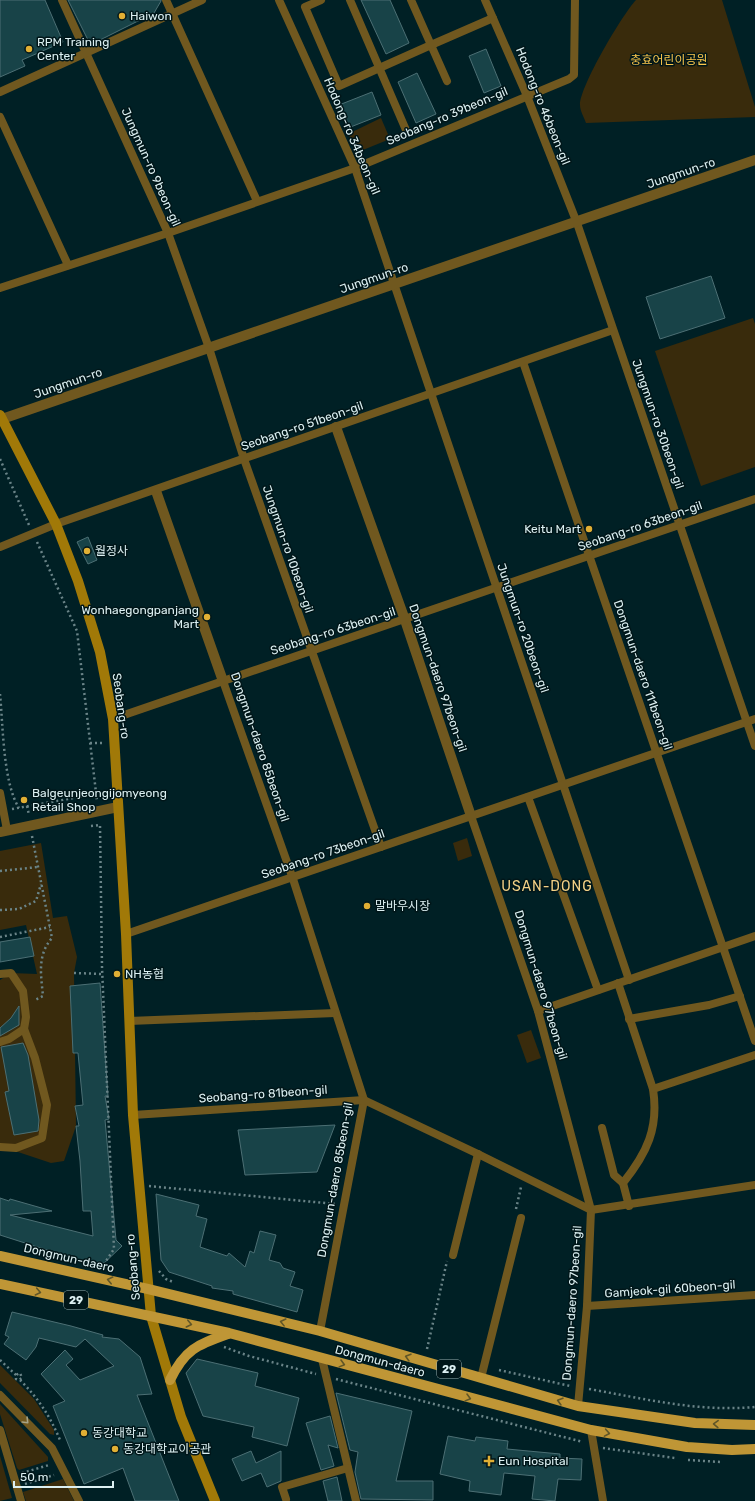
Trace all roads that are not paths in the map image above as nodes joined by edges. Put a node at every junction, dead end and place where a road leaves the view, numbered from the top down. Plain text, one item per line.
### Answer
1 (62, 0) edge
2 (166, 0) edge
3 (202, 0) edge
4 (279, 0) edge
5 (321, 0) edge
6 (350, 0) edge
7 (411, 0) edge
8 (485, 0) edge
9 (575, 0) edge
10 (172, 14) junction
11 (493, 18) junction
12 (431, 45) junction
13 (86, 53) junction
14 (379, 68) junction
15 (447, 81) dead end
16 (0, 92) edge
17 (527, 96) junction
18 (0, 117) edge
19 (406, 130) dead end
20 (755, 160) edge
21 (355, 168) junction
22 (257, 201) junction
23 (577, 223) junction
24 (168, 233) junction
25 (68, 265) junction
26 (396, 284) junction
27 (0, 288) edge
28 (613, 330) junction
29 (209, 348) junction
30 (523, 362) junction
31 (432, 394) junction
32 (1, 417) edge
33 (336, 427) junction
34 (244, 459) junction
35 (156, 491) junction
36 (755, 499) edge
37 (56, 524) junction
38 (680, 525) junction
39 (0, 547) edge
40 (589, 556) junction
41 (497, 587) junction
42 (405, 620) junction
43 (311, 650) junction
44 (223, 681) junction
45 (124, 715) dead end
46 (755, 719) edge
47 (747, 722) junction
48 (755, 746) edge
49 (656, 753) junction
50 (563, 785) junction
51 (0, 793) edge
52 (528, 797) junction
53 (118, 807) junction
54 (471, 816) junction
55 (4, 831) edge
56 (381, 847) junction
57 (293, 879) junction
58 (126, 934) junction
59 (755, 936) edge
60 (723, 947) junction
61 (0, 974) edge
62 (629, 980) junction
63 (618, 984) junction
64 (598, 990) junction
65 (740, 996) junction
66 (538, 1011) junction
67 (335, 1013) junction
68 (629, 1019) junction
69 (129, 1021) junction
70 (24, 1029) junction
71 (755, 1041) edge
72 (0, 1042) edge
73 (755, 1055) edge
74 (653, 1090) junction
75 (364, 1100) junction
76 (133, 1115) junction
77 (602, 1128) dead end
78 (0, 1147) edge
79 (478, 1154) junction
80 (623, 1183) junction
81 (755, 1185) edge
82 (629, 1206) junction
83 (591, 1210) junction
84 (521, 1218) dead end
85 (451, 1255) road end
86 (0, 1256) edge
87 (0, 1284) edge
88 (148, 1289) junction
89 (755, 1295) edge
90 (587, 1306) junction
91 (151, 1316) junction
92 (320, 1331) junction
93 (229, 1333) junction
94 (322, 1359) junction
95 (481, 1378) junction
96 (170, 1380) junction
97 (0, 1395) edge
98 (578, 1406) junction
99 (755, 1425) edge
100 (0, 1430) edge
101 (591, 1430) junction
102 (755, 1449) edge
103 (348, 1468) junction
104 (286, 1499) dead end
105 (21, 1501) edge
106 (79, 1501) edge
107 (215, 1501) edge
108 (356, 1501) edge
109 (603, 1501) edge

1 - 13 lane, Jungmun-ro 9beon-gil
2 - 10 lane
3 - 10 lane
4 - 21 lane, Hodong-ro 34beon-gil
5 - 14 lane
6 - 14 lane
7 - 12 lane
8 - 11 lane, Hodong-ro 46beon-gil
9 - 17 lane, Seobang-ro 39beon-gil
10 - 13 lane
10 - 22 lane
11 - 12 lane
11 - 17 lane, Hodong-ro 46beon-gil
12 - 14 lane
12 - 15 lane
13 - 16 lane
13 - 24 lane, Jungmun-ro 9beon-gil
14 - 19 lane
17 - 21 lane, Seobang-ro 39beon-gil
17 - 23 lane, Hodong-ro 46beon-gil
18 - 25 lane
20 - 23 street, Jungmun-ro
21 - 22 lane, Seobang-ro 39beon-gil
21 - 26 lane, Hodong-ro 34beon-gil
22 - 24 lane, Seobang-ro 39beon-gil
23 - 26 street, Jungmun-ro
23 - 28 lane, Jungmun-ro 30beon-gil
24 - 25 lane, Seobang-ro 39beon-gil
24 - 29 lane, Jungmun-ro 9beon-gil
25 - 27 lane, Seobang-ro 39beon-gil
26 - 29 street, Jungmun-ro
26 - 31 lane, Jungmun-ro 20beon-gil
28 - 30 lane, Seobang-ro 51beon-gil
28 - 38 lane, Jungmun-ro 30beon-gil
29 - 32 street, Jungmun-ro
29 - 34 lane, Jungmun-ro 10beon-gil
30 - 31 lane, Seobang-ro 51beon-gil
30 - 40 lane, Dongmun-daero 111beon-gil
31 - 33 lane, Seobang-ro 51beon-gil
31 - 41 lane, Jungmun-ro 20beon-gil
32 - 37 main road, Seobang-ro
33 - 34 lane, Seobang-ro 51beon-gil
33 - 42 street, Dongmun-daero 97beon-gil
34 - 35 lane, Seobang-ro 51beon-gil
34 - 43 lane, Jungmun-ro 10beon-gil
35 - 37 lane, Seobang-ro 51beon-gil
35 - 44 street, Dongmun-daero 85beon-gil
36 - 38 lane, Seobang-ro 63beon-gil
37 - 39 lane, Seobang-ro 51beon-gil
37 - 53 main road, Seobang-ro
38 - 40 lane, Seobang-ro 63beon-gil
38 - 47 lane, Jungmun-ro 30beon-gil
40 - 41 lane, Seobang-ro 63beon-gil
40 - 49 lane, Dongmun-daero 111beon-gil
41 - 42 lane, Seobang-ro 63beon-gil
41 - 50 lane, Jungmun-ro 20beon-gil
42 - 43 lane, Seobang-ro 63beon-gil
42 - 54 street, Dongmun-daero 97beon-gil
43 - 44 lane, Seobang-ro 63beon-gil
43 - 56 lane, Jungmun-ro 10beon-gil
44 - 45 lane, Seobang-ro 63beon-gil
44 - 57 lane, Dongmun-daero 85beon-gil
46 - 47 lane, Seobang-ro 73beon-gil
47 - 48 lane, Jungmun-ro 30beon-gil
47 - 49 lane, Seobang-ro 73beon-gil
49 - 50 lane, Seobang-ro 73beon-gil
49 - 60 lane, Dongmun-daero 111beon-gil
50 - 52 lane, Seobang-ro 73beon-gil
50 - 62 lane, Jungmun-ro 20beon-gil
51 - 55 lane
52 - 54 lane, Seobang-ro 73beon-gil
52 - 64 lane
53 - 55 street
53 - 58 main road, Seobang-ro
54 - 56 lane, Seobang-ro 73beon-gil
54 - 66 lane, Dongmun-daero 97beon-gil
56 - 57 lane, Seobang-ro 73beon-gil
57 - 58 lane, Seobang-ro 73beon-gil
57 - 67 lane, Dongmun-daero 85beon-gil
58 - 69 main road, Seobang-ro
59 - 60 lane
60 - 62 lane
60 - 65 lane, Dongmun-daero 111beon-gil
61 - 70 lane
62 - 63 lane
63 - 64 lane
63 - 68 lane
64 - 66 lane
65 - 68 lane
65 - 71 lane, Dongmun-daero 111beon-gil
66 - 83 lane, Dongmun-daero 97beon-gil
67 - 69 lane
67 - 75 lane, Dongmun-daero 85beon-gil
68 - 74 lane
69 - 76 main road, Seobang-ro
70 - 72 lane
70 - 78 lane
73 - 74 lane
74 - 80 lane
75 - 76 lane, Seobang-ro 81beon-gil
75 - 79 lane, Seobang-ro 81beon-gil
75 - 92 lane, Dongmun-daero 85beon-gil
76 - 88 main road, Seobang-ro
77 - 80 lane
79 - 83 lane, Seobang-ro 81beon-gil
79 - 85 lane
80 - 82 lane
81 - 82 lane
82 - 83 lane
83 - 90 lane, Dongmun-daero 97beon-gil
84 - 95 lane
88 -> 86 main road, Dongmun-daero / 29
87 -> 91 main road, Dongmun-daero / 29
88 - 91 main road, Seobang-ro
92 -> 88 main road, Dongmun-daero / 29
89 - 90 lane, Gamjeok-gil 60beon-gil
90 - 98 lane, Dongmun-daero 97beon-gil
91 -> 93 main road, Dongmun-daero / 29
91 - 96 main road, Seobang-ro
95 -> 92 main road, Dongmun-daero / 29
93 - 94 main road, Dongmun-daero / 29
93 - 96 main road
94 -> 101 main road, Dongmun-daero / 29
94 - 103 lane
98 -> 95 main road, Dongmun-daero / 29
96 - 107 main road, Seobang-ro
97 -> 106 lane
99 -> 98 main road, Dongmun-daero / 29
100 - 105 lane
101 -> 102 main road, Dongmun-daero / 29
101 - 109 lane
103 - 104 lane
103 - 108 lane

